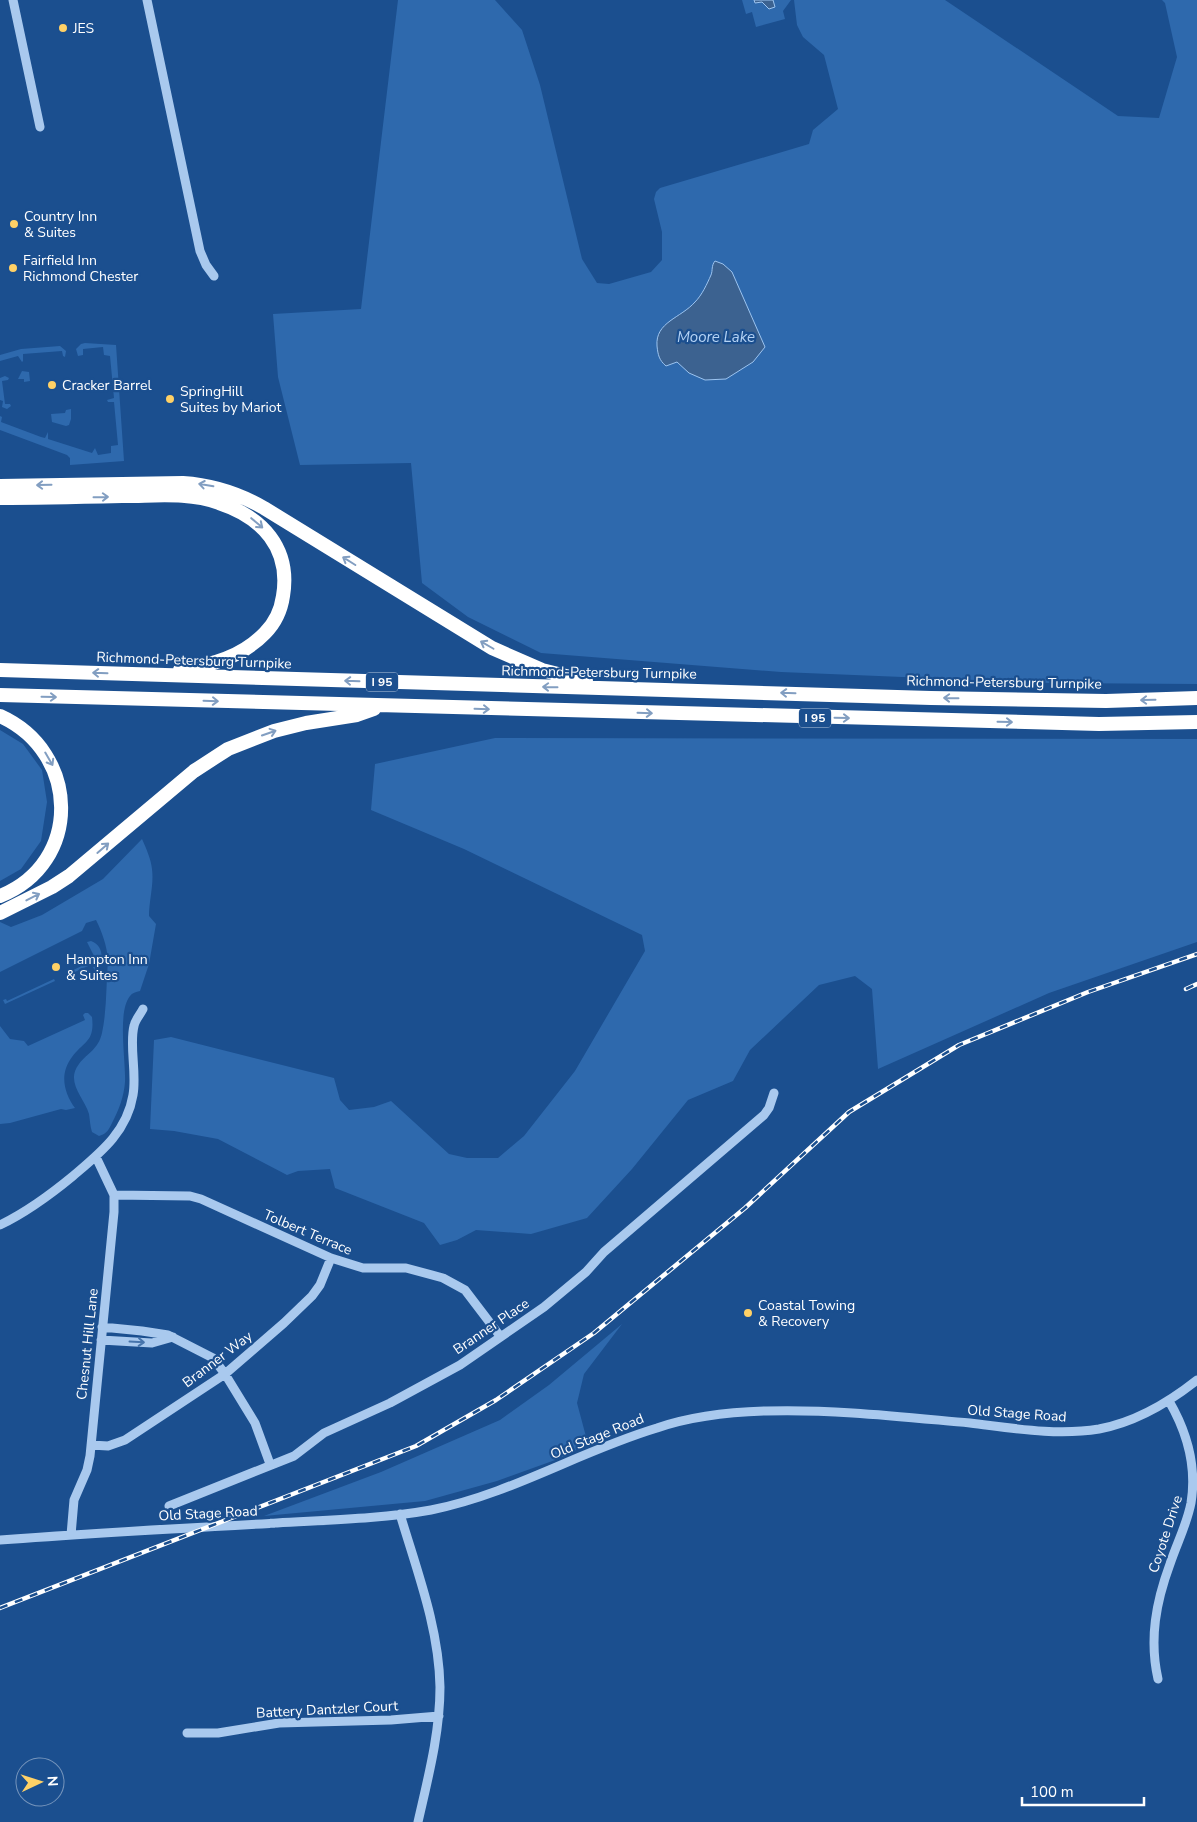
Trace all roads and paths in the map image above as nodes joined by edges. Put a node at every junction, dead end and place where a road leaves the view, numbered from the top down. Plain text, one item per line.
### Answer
1 (13, 0) edge
2 (147, 0) edge
3 (40, 127) dead end
4 (214, 276) dead end
5 (0, 486) edge
6 (0, 498) edge
7 (0, 670) edge
8 (149, 675) junction
9 (616, 688) junction
10 (0, 695) edge
11 (1197, 698) edge
12 (382, 706) junction
13 (0, 716) edge
14 (1197, 722) edge
15 (0, 896) edge
16 (0, 913) edge
17 (143, 1009) dead end
18 (774, 1093) dead end
19 (96, 1157) junction
20 (114, 1194) junction
21 (0, 1225) edge
22 (331, 1258) junction
23 (102, 1327) junction
24 (500, 1336) junction
25 (173, 1337) junction
26 (101, 1340) junction
27 (225, 1374) junction
28 (1197, 1380) edge
29 (1169, 1401) junction
30 (91, 1445) junction
31 (270, 1464) junction
32 (169, 1506) dead end
33 (400, 1514) junction
34 (71, 1534) junction
35 (0, 1540) edge
36 (1158, 1679) dead end
37 (439, 1716) junction
38 (187, 1733) dead end
39 (418, 1822) edge

1 - 3 street
2 - 4 street
9 -> 5 highway
6 -> 8 highway
8 -> 7 highway, Richmond-Petersburg Turnpike / I 95
9 -> 8 highway, Richmond-Petersburg Turnpike / I 95
11 -> 9 highway, Richmond-Petersburg Turnpike / I 95
10 -> 12 highway, I 95
12 -> 14 highway, I 95
16 -> 12 highway
13 -> 15 highway
17 - 19 street
18 - 24 street, Branner Place
19 - 20 street, Chesnut Hill Lane
19 - 21 street
20 - 22 street, Tolbert Terrace
20 - 23 street, Chesnut Hill Lane
22 - 24 street, Tolbert Terrace
22 - 27 street, Branner Way
23 - 25 street
23 - 26 street, Chesnut Hill Lane
24 - 31 street, Branner Place
26 -> 25 street
25 - 27 street
26 - 30 street, Chesnut Hill Lane
27 - 30 street, Branner Way
27 - 31 street
28 - 29 street, Old Stage Road
29 - 33 street, Old Stage Road
29 - 36 street, Coyote Drive
30 - 34 street, Chesnut Hill Lane
31 - 32 street, Branner Place
33 - 34 street, Old Stage Road
33 - 37 street
34 - 35 street, Old Stage Road
37 - 38 street, Battery Dantzler Court
37 - 39 street

